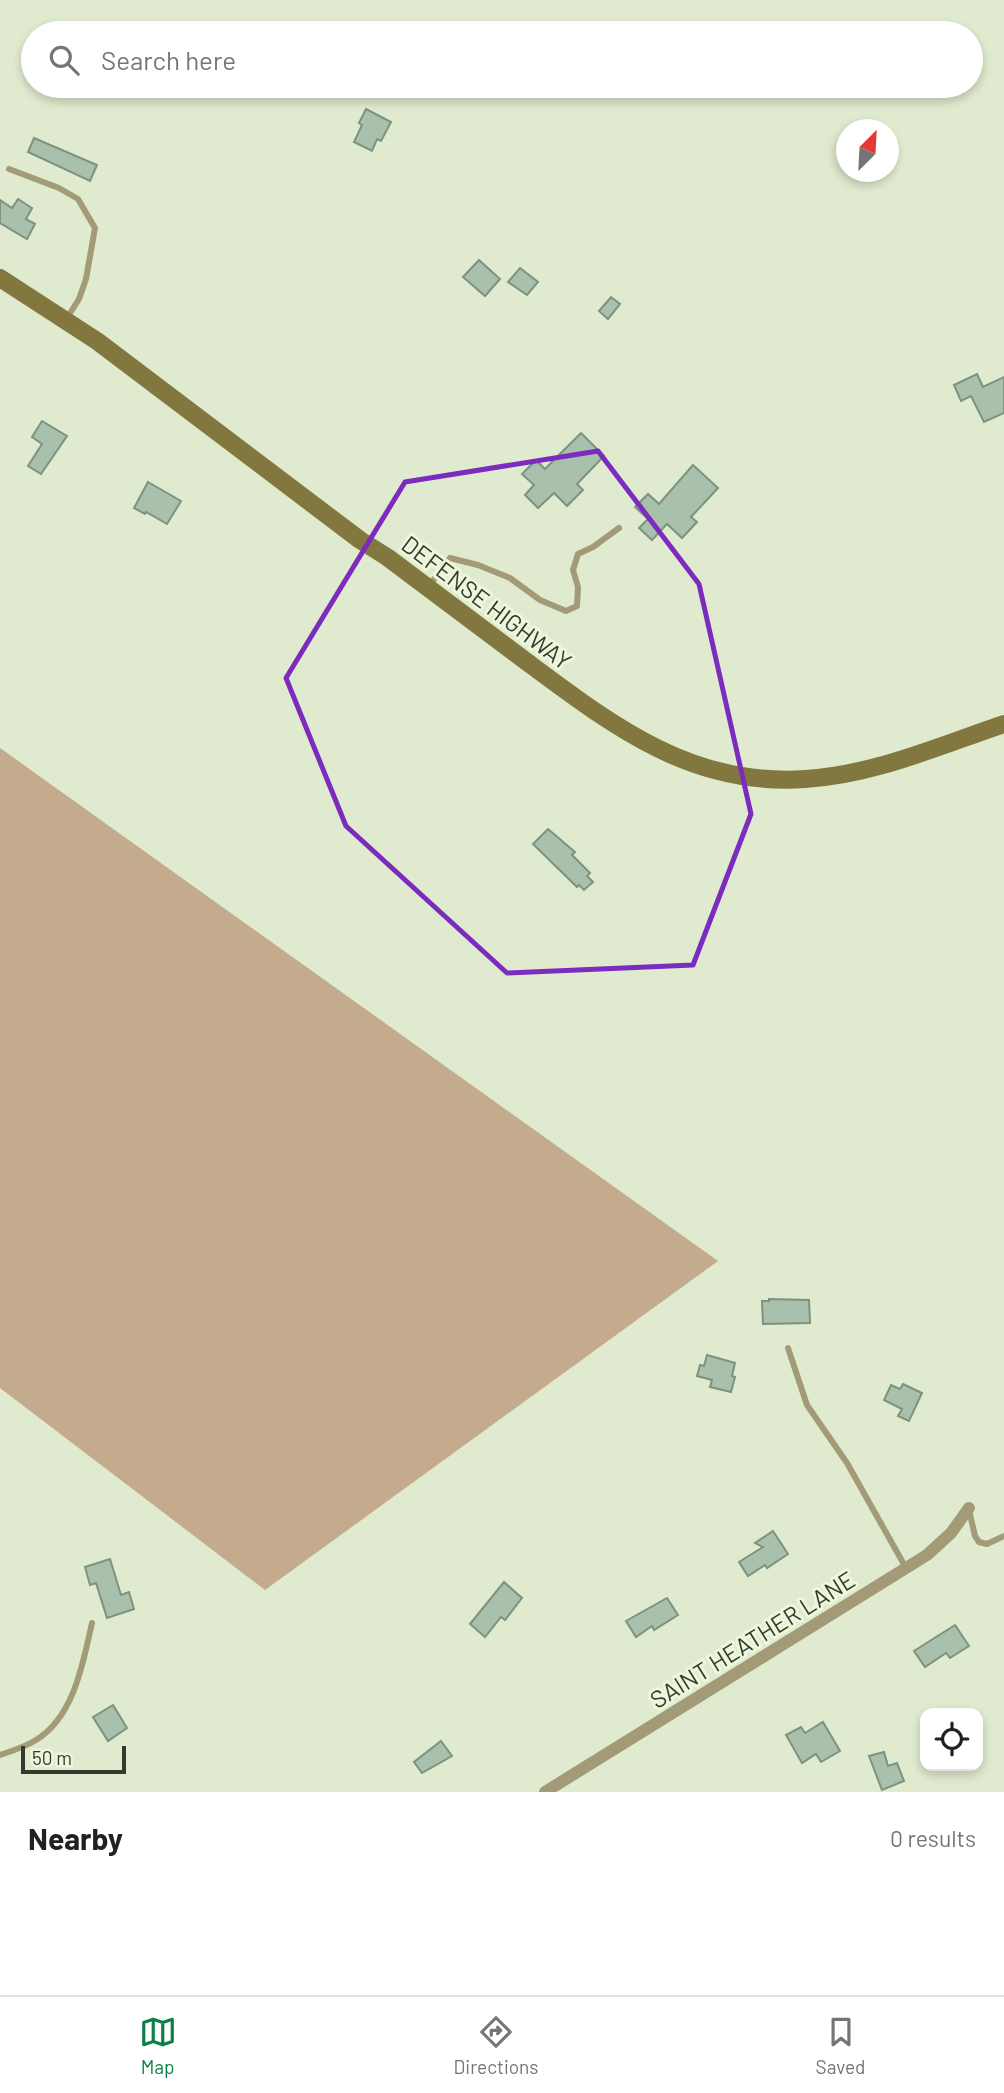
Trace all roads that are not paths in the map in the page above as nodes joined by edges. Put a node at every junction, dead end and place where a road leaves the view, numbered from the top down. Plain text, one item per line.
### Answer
1 (9, 169) dead end
2 (0, 278) edge
3 (66, 320) junction
4 (619, 528) dead end
5 (428, 588) junction
6 (1004, 724) edge
7 (788, 1348) dead end
8 (969, 1508) joint
9 (1004, 1536) edge
10 (906, 1568) junction
11 (92, 1623) dead end
12 (0, 1755) edge
13 (545, 1792) edge

1 - 3 lane
2 - 3 main road, DEFENSE HIGHWAY
3 - 5 main road, DEFENSE HIGHWAY
4 - 5 lane
5 - 6 main road, DEFENSE HIGHWAY
7 - 10 lane
8 - 9 lane
8 - 10 street, SAINT HEATHER LANE
10 - 13 street, SAINT HEATHER LANE
11 - 12 lane

